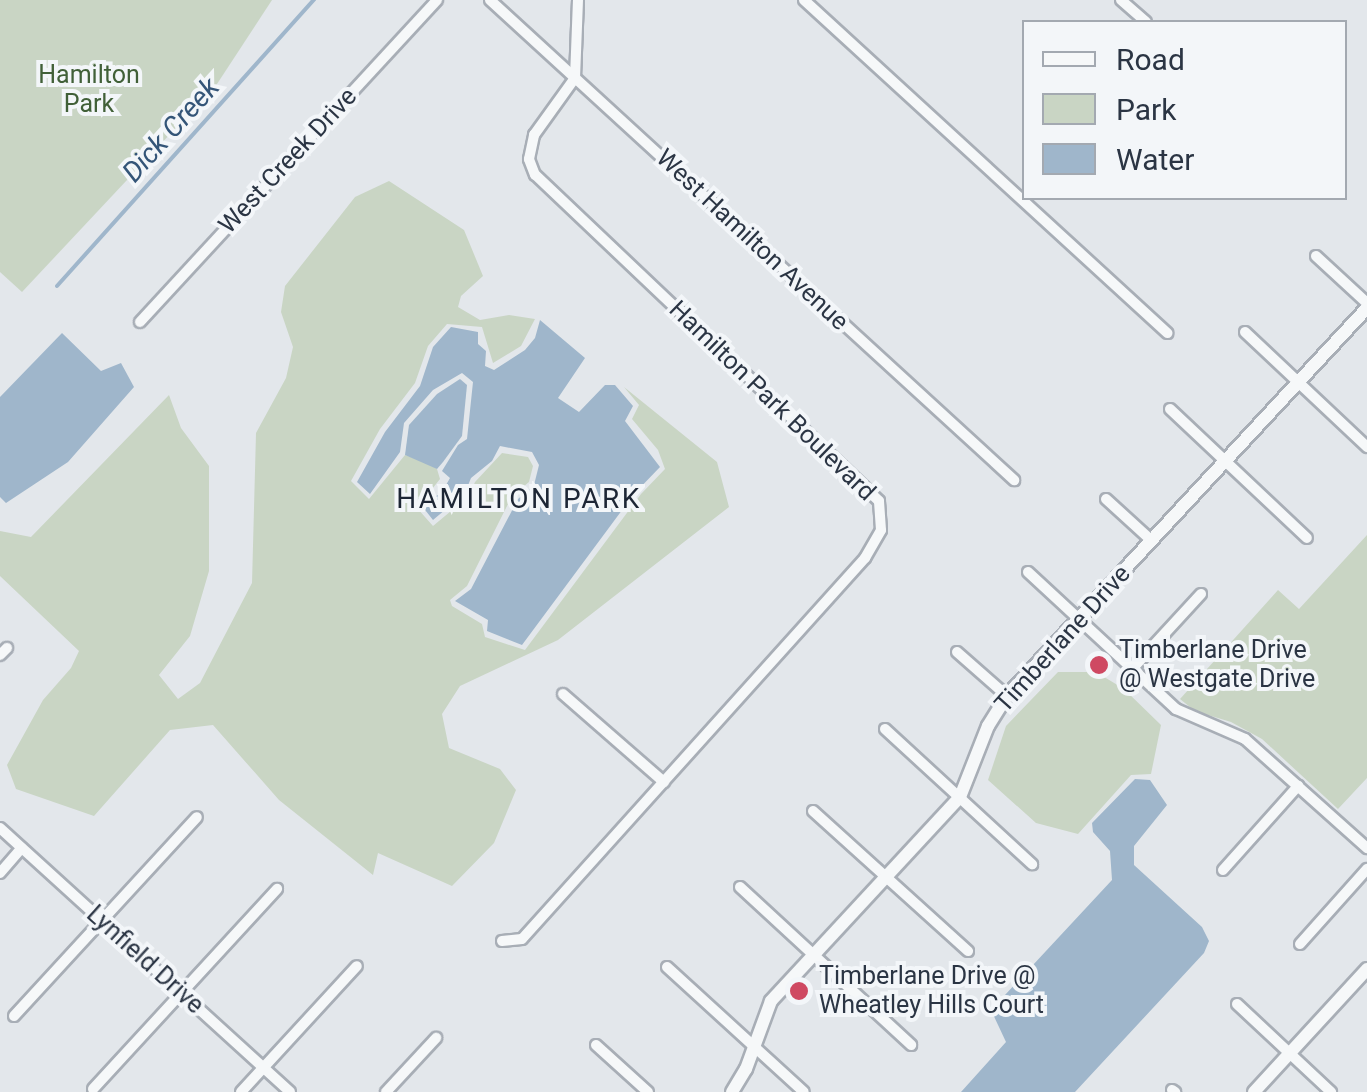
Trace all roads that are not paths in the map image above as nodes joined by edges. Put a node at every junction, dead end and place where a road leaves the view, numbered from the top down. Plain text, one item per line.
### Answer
1 (437, 0) edge
2 (490, 0) edge
3 (578, 0) edge
4 (804, 0) edge
5 (1121, 0) edge
6 (1144, 20) edge
7 (575, 78) junction
8 (1316, 256) dead end
9 (1367, 306) edge
10 (140, 322) dead end
11 (1245, 332) dead end
12 (1168, 334) dead end
13 (1298, 383) junction
14 (1170, 409) dead end
15 (1367, 446) edge
16 (1225, 462) junction
17 (1014, 480) dead end
18 (1106, 499) dead end
19 (1307, 538) dead end
20 (1152, 540) junction
21 (1028, 572) dead end
22 (1201, 594) dead end
23 (1079, 620) junction
24 (956, 652) dead end
25 (1132, 668) junction
26 (564, 694) dead end
27 (1007, 696) junction
28 (885, 729) dead end
29 (664, 782) junction
30 (1298, 786) junction
31 (960, 797) junction
32 (813, 811) dead end
33 (197, 817) dead end
34 (0, 828) edge
35 (22, 848) junction
36 (1367, 848) edge
37 (1032, 864) dead end
38 (1367, 868) edge
39 (1223, 870) dead end
40 (0, 873) edge
41 (887, 876) junction
42 (740, 887) dead end
43 (277, 889) dead end
44 (101, 920) junction
45 (502, 941) dead end
46 (1300, 944) dead end
47 (968, 952) dead end
48 (813, 954) junction
49 (357, 966) dead end
50 (667, 968) dead end
51 (1365, 974) edge
52 (181, 993) junction
53 (1237, 1004) dead end
54 (14, 1016) dead end
55 (436, 1038) dead end
56 (596, 1045) dead end
57 (753, 1045) junction
58 (911, 1045) dead end
59 (1289, 1054) junction
60 (263, 1068) junction
61 (94, 1088) dead end
62 (241, 1092) edge
63 (290, 1092) edge
64 (386, 1092) edge
65 (648, 1092) edge
66 (732, 1092) edge
67 (804, 1092) edge
68 (1254, 1092) edge
69 (1331, 1092) edge

1 - 10 street, West Creek Drive
2 - 7 street, West Hamilton Avenue
3 - 7 street
4 - 12 street
5 - 6 street
7 - 17 street, West Hamilton Avenue
7 - 29 street, Hamilton Park Boulevard
8 - 9 street
9 - 13 street, Timberlane Drive
11 - 13 street
13 - 15 street
13 - 16 street, Timberlane Drive
14 - 16 street
16 - 19 street
16 - 20 street, Timberlane Drive
18 - 20 street
20 - 23 street, Timberlane Drive
21 - 23 street
22 - 25 street
23 - 25 street
23 - 27 street, Timberlane Drive
24 - 27 street
25 - 30 street
26 - 29 street
27 - 31 street, Timberlane Drive
28 - 31 street
29 - 45 street, Hamilton Park Boulevard
30 - 36 street
30 - 39 street
31 - 37 street
31 - 41 street, Timberlane Drive
32 - 41 street
33 - 44 street
34 - 35 street, Lynfield Drive
35 - 40 street
35 - 44 street, Lynfield Drive
38 - 46 street
41 - 47 street
41 - 48 street, Timberlane Drive
42 - 48 street
43 - 52 street
44 - 52 street, Lynfield Drive
44 - 54 street
48 - 57 street, Timberlane Drive
48 - 58 street
49 - 60 street
50 - 57 street
51 - 59 street
52 - 60 street, Lynfield Drive
52 - 61 street
53 - 59 street
55 - 64 street
56 - 65 street
57 - 66 street, Timberlane Drive
57 - 67 street
59 - 68 street
59 - 69 street
60 - 62 street
60 - 63 street, Lynfield Drive

